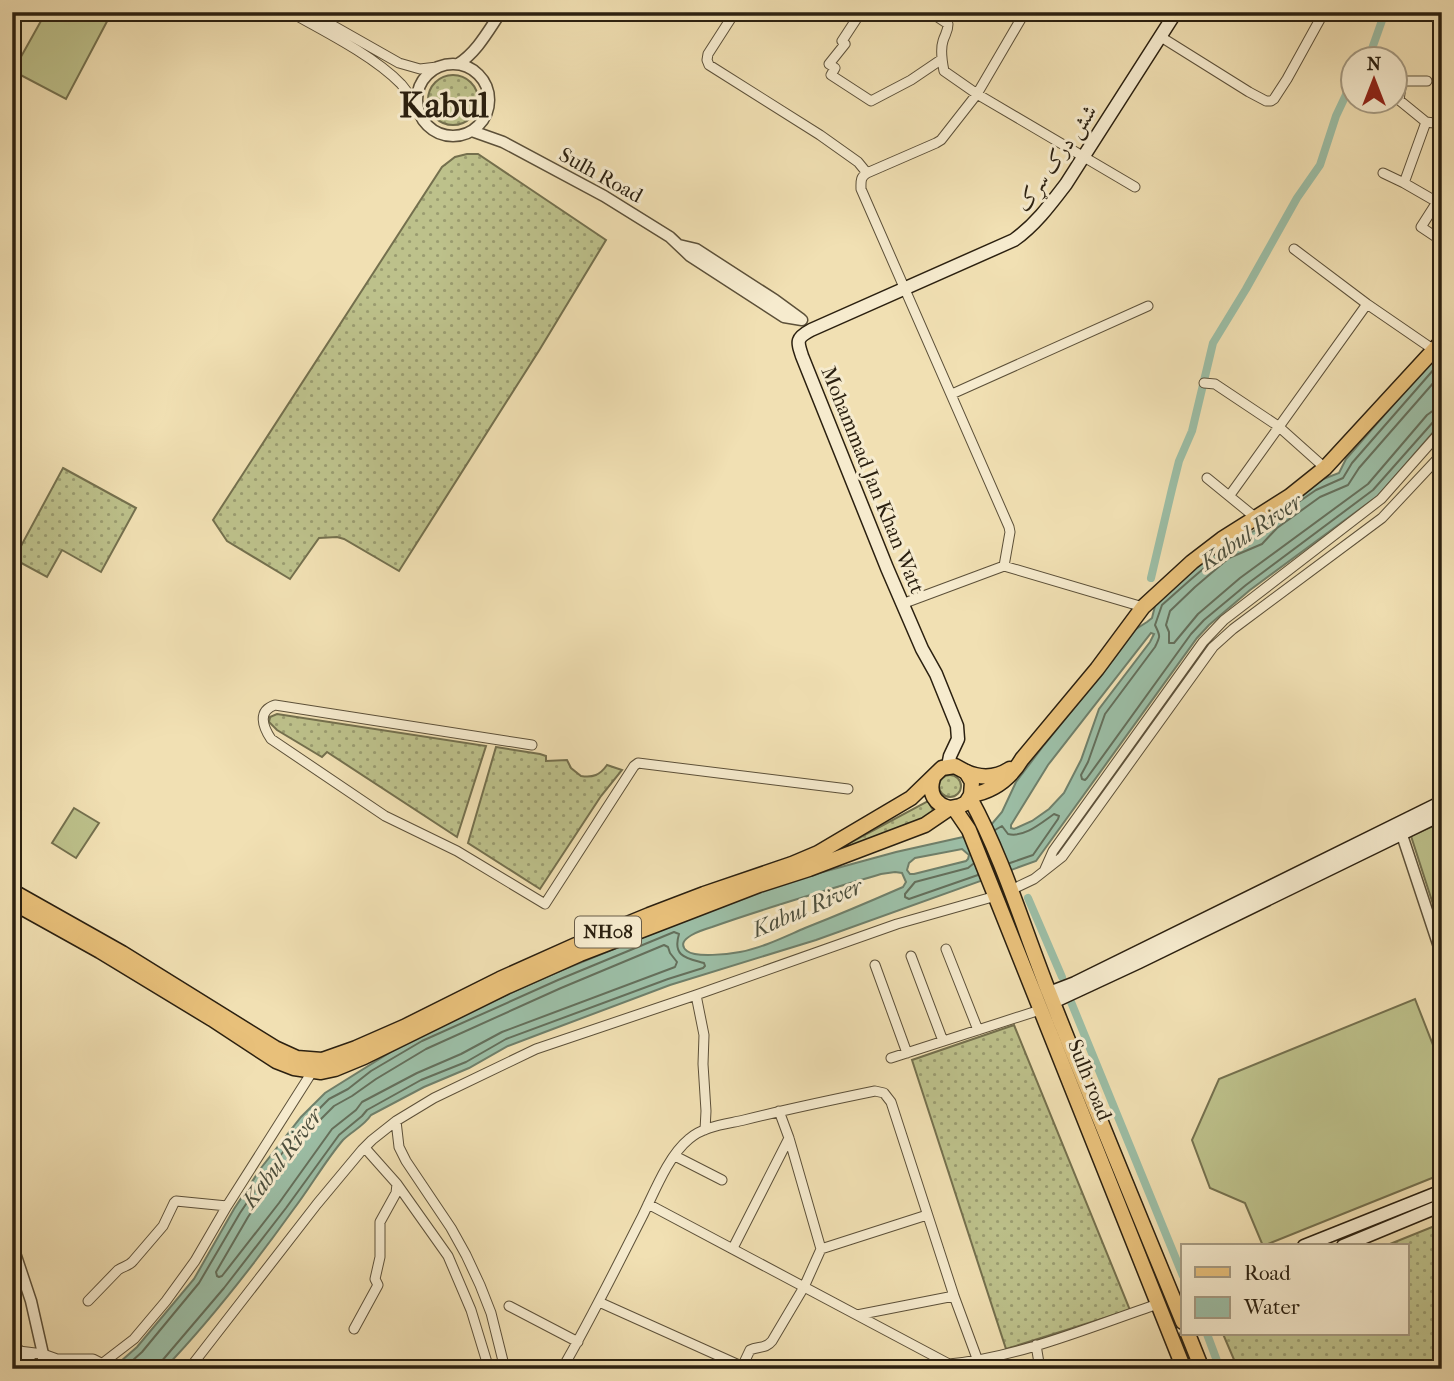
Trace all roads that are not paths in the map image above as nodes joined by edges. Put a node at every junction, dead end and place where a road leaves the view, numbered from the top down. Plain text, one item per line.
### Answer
1 (290, 12) edge
2 (309, 12) edge
3 (501, 12) edge
4 (735, 12) edge
5 (861, 12) edge
6 (930, 12) edge
7 (1026, 12) edge
8 (1176, 12) edge
9 (1324, 12) edge
10 (1161, 37) junction
11 (942, 59) junction
12 (458, 64) junction
13 (438, 67) junction
14 (1427, 81) dead end
15 (977, 94) junction
16 (417, 106) junction
17 (1426, 122) junction
18 (1442, 124) edge
19 (472, 131) junction
20 (1083, 155) junction
21 (867, 173) junction
22 (1382, 173) dead end
23 (1404, 183) junction
24 (1135, 187) dead end
25 (1442, 241) edge
26 (1294, 249) dead end
27 (906, 289) junction
28 (1367, 304) junction
29 (1148, 306) dead end
30 (806, 325) junction
31 (1438, 345) edge
32 (1204, 383) dead end
33 (952, 394) junction
34 (1278, 426) junction
35 (1442, 430) edge
36 (1442, 454) edge
37 (1325, 468) junction
38 (1207, 478) dead end
39 (1230, 495) junction
40 (1256, 518) junction
41 (1004, 566) junction
42 (902, 604) junction
43 (1143, 607) junction
44 (1186, 664) junction
45 (1195, 671) junction
46 (532, 744) dead end
47 (1022, 759) junction
48 (941, 771) junction
49 (966, 772) junction
50 (848, 789) dead end
51 (970, 796) junction
52 (1442, 802) edge
53 (952, 808) junction
54 (1442, 814) edge
55 (1400, 829) junction
56 (1045, 870) junction
57 (1011, 890) junction
58 (12, 891) edge
59 (996, 896) junction
60 (12, 902) edge
61 (947, 949) dead end
62 (911, 956) dead end
63 (1442, 956) edge
64 (875, 965) dead end
65 (696, 995) junction
66 (1047, 1002) junction
67 (978, 1030) junction
68 (943, 1041) junction
69 (907, 1053) junction
70 (891, 1058) dead end
71 (312, 1072) junction
72 (779, 1111) junction
73 (396, 1121) junction
74 (705, 1130) junction
75 (789, 1138) junction
76 (365, 1148) junction
77 (675, 1156) junction
78 (722, 1180) dead end
79 (397, 1184) junction
80 (1442, 1191) edge
81 (648, 1204) junction
82 (1442, 1205) edge
83 (227, 1206) junction
84 (927, 1215) junction
85 (1145, 1231) junction
86 (12, 1244) edge
87 (1133, 1244) junction
88 (1309, 1244) edge
89 (1348, 1244) edge
90 (733, 1248) junction
91 (821, 1249) junction
92 (804, 1287) junction
93 (954, 1296) junction
94 (88, 1301) dead end
95 (1181, 1301) edge
96 (599, 1302) junction
97 (1157, 1304) junction
98 (509, 1306) dead end
99 (858, 1315) junction
100 (1163, 1320) junction
101 (354, 1329) dead end
102 (1189, 1336) edge
103 (578, 1342) junction
104 (1036, 1345) junction
105 (15, 1347) edge
106 (43, 1354) junction
107 (977, 1365) edge
108 (98, 1366) edge
109 (744, 1368) edge
110 (41, 1369) edge
111 (189, 1369) edge
112 (489, 1369) edge
113 (505, 1369) edge
114 (562, 1369) edge
115 (1040, 1369) edge
116 (1184, 1369) edge
117 (1202, 1369) edge

1 - 16 street
2 - 13 street
3 - 12 street
4 - 21 street
5 - 11 street
6 - 11 street
7 - 15 street
8 - 10 main road, شش درک سړک
9 - 10 street
10 - 20 main road, شش درک سړک
11 - 15 street
12 - 13 street
12 - 19 street
13 - 16 street
14 - 17 street
15 - 20 street
15 - 21 street
16 - 19 street
17 - 18 street
17 - 23 street
19 - 30 street, Sulh Road
20 - 24 street
20 - 27 main road, شش درک سړک
21 - 27 street
22 - 23 street
23 - 25 street
26 - 28 street
27 - 30 main road, شش درک سړک
27 - 33 street
28 - 31 street
28 - 34 street
29 - 33 street
30 - 42 main road, Mohammad Jan Khan Watt
31 - 37 main road
32 - 34 street
33 - 41 street
34 - 37 street
34 - 39 street
35 - 44 street
36 - 45 street
37 - 40 main road
38 - 39 street
39 - 40 street
40 - 43 main road
41 - 42 street
41 - 43 street
42 - 48 main road, Mohammad Jan Khan Watt
43 - 47 main road
44 - 45 street
44 - 56 street
45 - 56 street
46 - 50 street
47 - 49 main road
47 - 51 main road
48 - 49 main road
48 - 53 main road
48 - 58 main road, NH08
49 - 51 main road
51 - 53 main road, NH08
51 - 57 main road, Sulh road
52 - 55 main road
53 - 59 main road, Sulh road
53 - 71 main road, NH08
54 - 55 main road
55 - 63 street
55 - 66 main road
56 - 57 street
57 - 66 main road, Sulh road
59 - 65 street
59 - 66 main road, Sulh road
60 - 71 main road
61 - 67 street
62 - 68 street
64 - 69 street
65 - 73 street
65 - 74 street
66 - 67 street
66 - 85 main road, Sulh road
66 - 87 main road, Sulh road
67 - 68 street
68 - 69 street
69 - 70 street
71 - 83 street
72 - 74 street
72 - 75 street
72 - 84 street
73 - 76 street
73 - 113 street
74 - 77 street
75 - 90 street
75 - 91 street
76 - 79 street
76 - 111 street
77 - 78 street
77 - 81 street
79 - 101 street
79 - 112 street
80 - 88 main road
81 - 90 street
81 - 96 street
82 - 89 main road
83 - 94 street
83 - 108 street
84 - 91 street
84 - 93 street
85 - 87 main road
85 - 95 main road, Sulh road
86 - 106 street
87 - 97 main road, Sulh road
90 - 92 street
91 - 92 street
92 - 99 street
92 - 109 street
93 - 99 street
93 - 107 street
95 - 100 main road
96 - 103 street
96 - 109 street
97 - 100 main road, Sulh road
97 - 104 street
98 - 103 street
99 - 107 street
100 - 116 main road, Sulh road
102 - 117 main road
103 - 114 street
104 - 107 street
104 - 115 street
105 - 106 street
105 - 110 street
106 - 108 street
106 - 110 street

